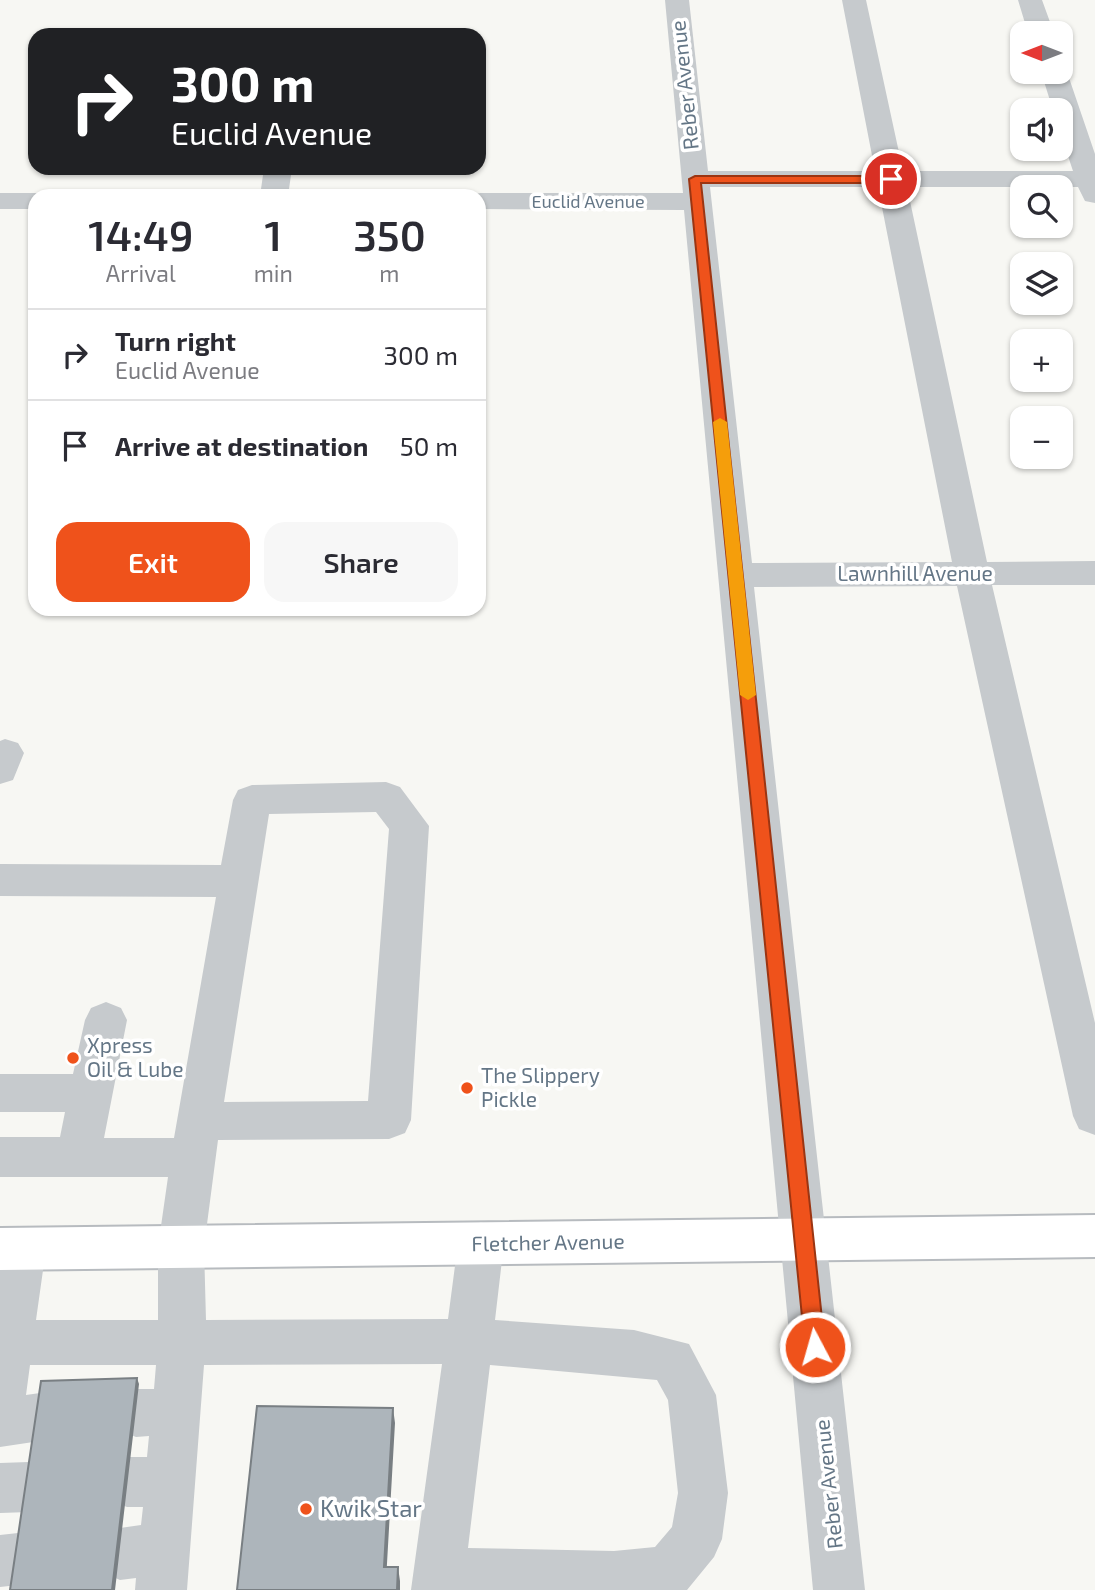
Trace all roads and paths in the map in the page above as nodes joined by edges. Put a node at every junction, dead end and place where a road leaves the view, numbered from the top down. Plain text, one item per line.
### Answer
1 (677, 0) edge
2 (854, 0) edge
3 (1030, 0) edge
4 (1037, 21) edge
5 (1058, 84) edge
6 (891, 179) junction
7 (1093, 185) edge
8 (696, 190) junction
9 (0, 201) edge
10 (28, 201) edge
11 (486, 201) edge
12 (1095, 573) edge
13 (972, 574) junction
14 (735, 575) junction
15 (0, 880) edge
16 (239, 881) junction
17 (106, 1020) dead end
18 (0, 1093) edge
19 (91, 1093) junction
20 (1095, 1116) edge
21 (196, 1139) junction
22 (0, 1157) edge
23 (78, 1157) junction
24 (1095, 1236) edge
25 (804, 1239) junction
26 (481, 1243) junction
27 (181, 1247) junction
28 (12, 1249) edge
29 (470, 1341) junction
30 (182, 1342) junction
31 (9, 1343) junction
32 (13, 1415) edge
33 (149, 1564) edge
34 (444, 1584) edge
35 (839, 1590) edge

1 - 8 street, Reber Avenue
2 - 6 street
3 - 4 street
5 - 7 street
6 - 7 street, Euclid Avenue
6 - 8 street, Euclid Avenue
6 - 13 street
8 - 11 street, Euclid Avenue
8 - 14 street, Reber Avenue
9 - 10 street
12 - 13 street, Lawnhill Avenue
13 - 14 street, Lawnhill Avenue
13 - 20 street
14 - 25 street, Reber Avenue
15 - 16 street
16 - 21 street
16 - 21 street
17 - 19 street
18 - 19 street
19 - 23 street
21 - 23 street
21 - 27 street
22 - 23 street
24 - 25 main road, Fletcher Avenue
25 - 26 main road, Fletcher Avenue
25 - 35 street, Reber Avenue
26 - 27 main road, Fletcher Avenue
26 - 29 street
27 - 28 main road, Fletcher Avenue
27 - 30 street
28 - 31 street
29 - 30 street
29 - 34 street
29 - 34 street
30 - 31 street
30 - 33 street
31 - 32 street

